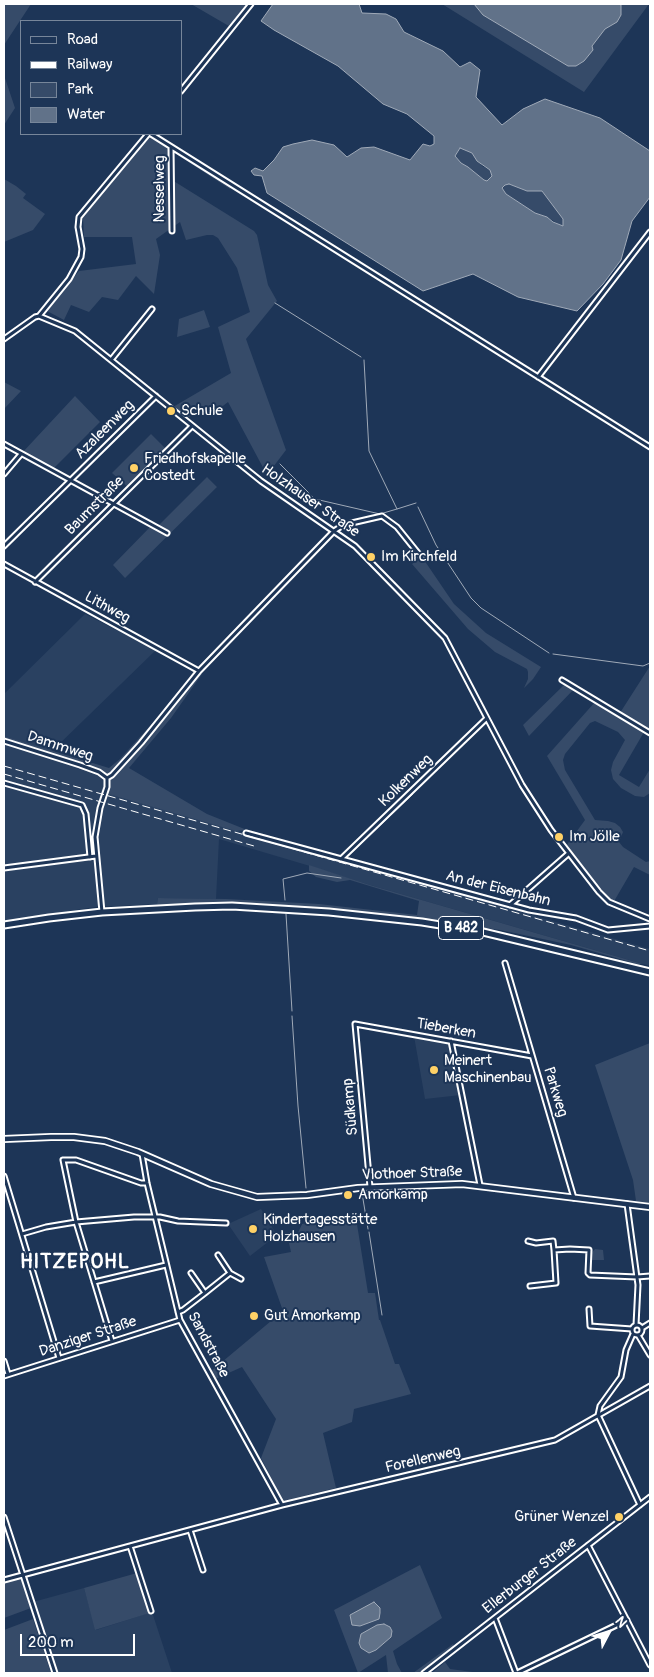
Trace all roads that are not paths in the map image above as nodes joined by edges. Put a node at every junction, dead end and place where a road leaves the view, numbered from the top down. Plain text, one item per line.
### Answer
1 (251, 4) edge
2 (182, 91) edge
3 (148, 135) edge
4 (151, 135) edge
5 (171, 147) junction
6 (172, 231) dead end
7 (650, 232) edge
8 (152, 309) dead end
9 (39, 316) junction
10 (4, 339) edge
11 (111, 360) junction
12 (538, 377) junction
13 (156, 396) junction
14 (192, 426) junction
15 (4, 444) edge
16 (650, 447) edge
17 (21, 454) junction
18 (4, 474) edge
19 (71, 480) junction
20 (114, 504) junction
21 (334, 531) junction
22 (167, 533) dead end
23 (4, 546) edge
24 (422, 558) dead end
25 (4, 564) edge
26 (35, 582) junction
27 (199, 671) junction
28 (562, 680) dead end
29 (486, 718) junction
30 (650, 733) edge
31 (4, 741) edge
32 (107, 778) junction
33 (4, 783) edge
34 (246, 832) dead end
35 (569, 853) junction
36 (96, 856) junction
37 (90, 858) junction
38 (341, 859) junction
39 (4, 868) edge
40 (510, 904) junction
41 (102, 912) junction
42 (650, 919) edge
43 (4, 925) edge
44 (650, 926) edge
45 (505, 963) dead end
46 (650, 972) edge
47 (355, 1024) joint
48 (451, 1041) junction
49 (532, 1056) junction
50 (4, 1139) edge
51 (142, 1154) junction
52 (4, 1176) edge
53 (147, 1183) junction
54 (480, 1185) junction
55 (370, 1188) junction
56 (574, 1198) junction
57 (627, 1204) junction
58 (650, 1207) edge
59 (155, 1217) junction
60 (76, 1222) junction
61 (226, 1223) dead end
62 (22, 1234) junction
63 (528, 1242) dead end
64 (554, 1250) junction
65 (218, 1254) dead end
66 (166, 1265) junction
67 (191, 1273) dead end
68 (230, 1273) junction
69 (650, 1276) edge
70 (637, 1277) junction
71 (241, 1279) dead end
72 (94, 1282) junction
73 (530, 1286) dead end
74 (205, 1293) junction
75 (589, 1309) dead end
76 (178, 1312) junction
77 (180, 1320) junction
78 (650, 1323) edge
79 (636, 1325) junction
80 (642, 1328) junction
81 (632, 1329) junction
82 (633, 1334) junction
83 (638, 1335) junction
84 (112, 1341) junction
85 (650, 1355) edge
86 (59, 1358) junction
87 (4, 1361) edge
88 (6, 1375) edge
89 (650, 1386) edge
90 (598, 1415) junction
91 (650, 1497) edge
92 (282, 1505) junction
93 (640, 1505) junction
94 (4, 1517) edge
95 (190, 1530) junction
96 (588, 1545) junction
97 (130, 1546) junction
98 (203, 1570) dead end
99 (22, 1575) junction
100 (4, 1580) edge
101 (151, 1611) dead end
102 (495, 1618) junction
103 (627, 1620) junction
104 (650, 1665) edge
105 (55, 1673) edge
106 (424, 1673) edge
107 (517, 1673) edge

1 - 2 street
3 - 9 street
4 - 5 street
5 - 6 street, Nesselweg
5 - 12 street
7 - 12 street
8 - 11 street
9 - 10 street
9 - 11 street, Holzhauser Straße
11 - 13 street, Holzhauser Straße
12 - 16 street
13 - 14 street, Holzhauser Straße
13 - 19 street, Azaleenweg
14 - 20 street, Baumstraße
14 - 21 street, Holzhauser Straße
15 - 17 street
17 - 18 street
17 - 19 street
19 - 20 street
19 - 23 street, Azaleenweg
20 - 22 street
20 - 26 street, Baumstraße
21 - 24 street
21 - 27 street
21 - 29 street, Holzhauser Straße
25 - 26 street, Lithweg
26 - 27 street, Lithweg
27 - 32 street
28 - 30 street
29 - 35 street, Holzhauser Straße
29 - 38 street, Kolkenweg
31 - 32 street, Dammweg
32 - 36 street
33 - 37 street
34 - 38 street
35 - 40 street
35 - 42 street, Holzhauser Straße
36 - 37 street
36 - 41 street
37 - 39 street
38 - 40 street, An der Eisenbahn
40 - 44 street, An der Eisenbahn
41 - 43 main road, B 482
41 - 46 main road, B 482
45 - 49 street, Parkweg
47 - 48 street, Tieberken
47 - 55 street, Südkamp
48 - 49 street, Tieberken
48 - 54 street
49 - 56 street, Parkweg
50 - 51 street, Vlothoer Straße
51 - 53 street, Sandstraße
51 - 55 street, Vlothoer Straße
52 - 62 street
53 - 59 street, Sandstraße
53 - 60 street
54 - 55 street, Vlothoer Straße
54 - 56 street, Vlothoer Straße
56 - 57 street, Vlothoer Straße
57 - 58 street, Vlothoer Straße
57 - 70 street
59 - 60 street
59 - 61 street
59 - 66 street, Sandstraße
60 - 62 street
60 - 72 street
62 - 86 street
63 - 64 street
64 - 70 street
64 - 73 street
65 - 68 street
66 - 72 street
66 - 76 street, Sandstraße
67 - 74 street
68 - 71 street
68 - 74 street
69 - 70 street
70 - 79 street
72 - 84 street
74 - 76 street
75 - 81 street
76 - 77 street, Sandstraße
77 - 84 street, Danziger Straße
77 - 92 street, Sandstraße
78 - 80 street
79 - 80 street
79 - 81 street
80 - 83 street
81 - 82 street
82 - 83 street
82 - 90 street
83 - 85 street
84 - 86 street, Danziger Straße
86 - 88 street, Danziger Straße
87 - 88 street
89 - 90 street, Forellenweg
90 - 92 street, Forellenweg
90 - 93 street
91 - 93 street, Ellerburger Straße
92 - 95 street, Forellenweg
93 - 96 street, Ellerburger Straße
94 - 99 street
95 - 97 street, Forellenweg
95 - 98 street
96 - 102 street, Ellerburger Straße
96 - 103 street
97 - 99 street, Forellenweg
97 - 101 street
99 - 100 street, Forellenweg
99 - 105 street
102 - 106 street, Ellerburger Straße
102 - 107 street
103 - 104 street
103 - 107 street

